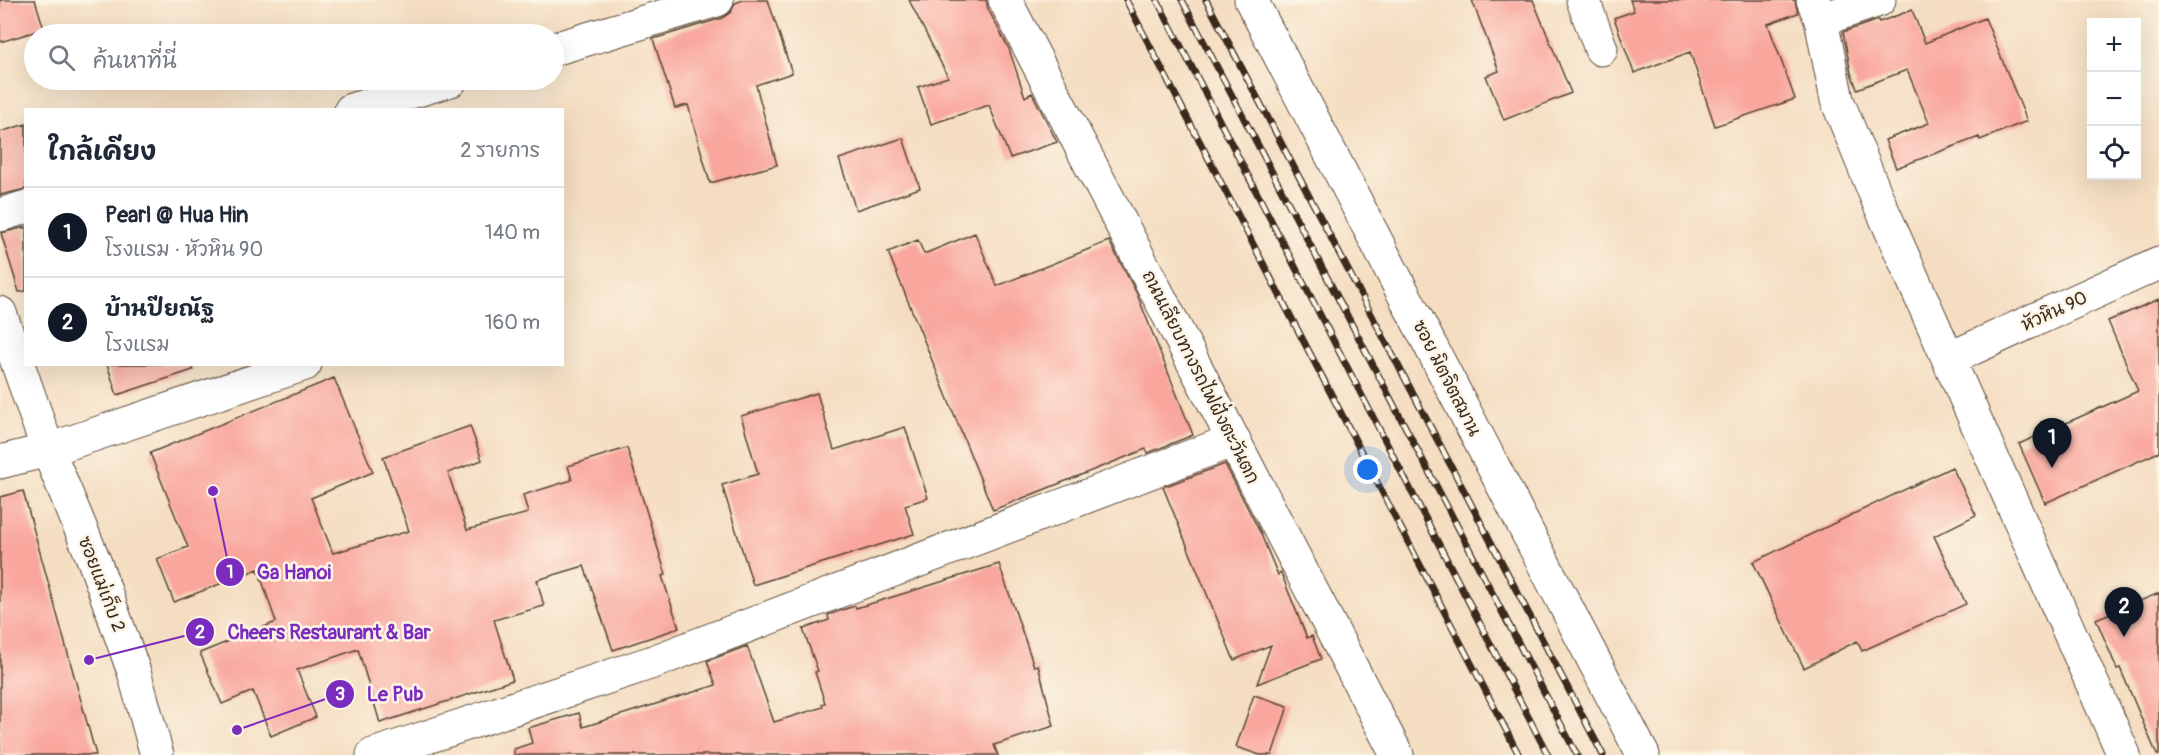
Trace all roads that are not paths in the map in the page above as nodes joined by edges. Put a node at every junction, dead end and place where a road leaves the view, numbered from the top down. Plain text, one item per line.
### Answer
1 (717, 0) edge
2 (1005, 0) edge
3 (1251, 0) edge
4 (1583, 0) edge
5 (1879, 0) edge
6 (1817, 10) edge
7 (564, 46) edge
8 (1601, 49) dead end
9 (418, 90) edge
10 (358, 108) edge
11 (24, 208) edge
12 (0, 214) edge
13 (2159, 263) edge
14 (0, 314) edge
15 (1949, 359) junction
16 (299, 366) edge
17 (1234, 440) junction
18 (48, 450) junction
19 (0, 462) edge
20 (157, 755) edge
21 (373, 755) edge
22 (1397, 755) edge
23 (1643, 755) edge
24 (2124, 755) edge

1 - 7 street
2 - 17 street, ถนนเลียบทางรถไฟฝั่งตะวันตก
3 - 23 street, ซอย มิตจิตสมาน
4 - 8 street
5 - 6 street
6 - 15 street
9 - 10 street
11 - 12 street
13 - 15 street, หัวหิน 90
14 - 18 street, ซอยแม่เก็บ 2
15 - 24 street
16 - 18 street
17 - 21 street
17 - 22 street, ถนนเลียบทางรถไฟฝั่งตะวันตก
18 - 19 street
18 - 20 street, ซอยแม่เก็บ 2

